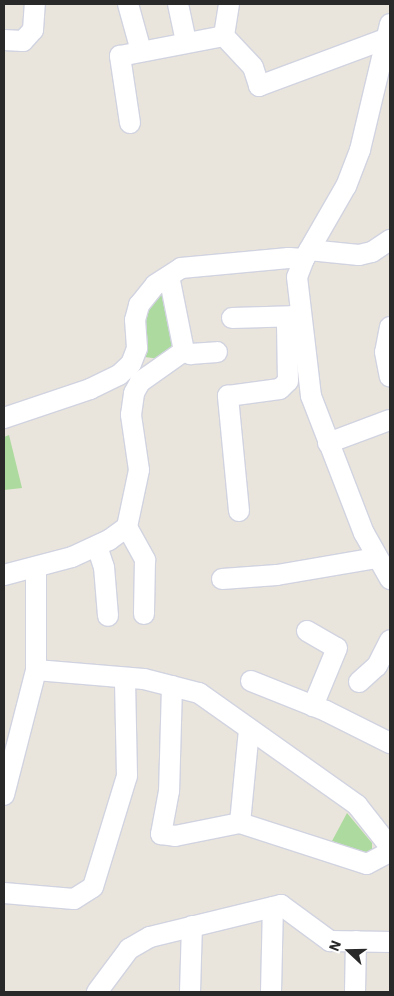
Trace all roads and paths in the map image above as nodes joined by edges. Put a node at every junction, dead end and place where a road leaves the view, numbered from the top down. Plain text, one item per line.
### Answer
1 (35, 4) edge
2 (128, 4) edge
3 (178, 4) edge
4 (228, 4) edge
5 (389, 31) edge
6 (224, 36) junction
7 (4, 40) edge
8 (186, 41) junction
9 (141, 51) junction
10 (384, 82) edge
11 (130, 123) dead end
12 (390, 240) edge
13 (306, 254) junction
14 (169, 276) junction
15 (296, 316) junction
16 (232, 318) dead end
17 (390, 327) edge
18 (184, 351) junction
19 (217, 352) dead end
20 (390, 377) edge
21 (4, 418) edge
22 (390, 420) edge
23 (328, 443) junction
24 (239, 511) dead end
25 (127, 527) junction
26 (97, 546) junction
27 (376, 558) junction
28 (36, 568) junction
29 (4, 575) edge
30 (222, 579) dead end
31 (390, 579) edge
32 (144, 614) dead end
33 (108, 616) dead end
34 (307, 631) dead end
35 (390, 640) edge
36 (36, 670) junction
37 (125, 678) junction
38 (251, 681) dead end
39 (359, 682) dead end
40 (172, 686) junction
41 (313, 706) junction
42 (249, 729) junction
43 (390, 743) edge
44 (4, 795) edge
45 (240, 823) junction
46 (390, 847) edge
47 (390, 852) edge
48 (4, 893) edge
49 (273, 907) junction
50 (192, 926) junction
51 (356, 941) junction
52 (390, 942) edge
53 (102, 988) edge
54 (190, 992) edge
55 (271, 992) edge
56 (355, 992) edge

1 - 7 street
2 - 9 street
3 - 8 street
4 - 6 street
5 - 6 street
5 - 10 street
6 - 8 street
8 - 9 street
9 - 11 street
10 - 13 street
12 - 13 street
13 - 14 street
13 - 15 street
14 - 18 street
14 - 21 street
15 - 16 street
15 - 23 street
15 - 24 street
17 - 20 street
18 - 19 street
18 - 25 street
22 - 23 street
23 - 27 street
25 - 26 street
25 - 32 street
26 - 28 street
26 - 33 street
27 - 30 street
27 - 31 street
28 - 29 street
28 - 36 street
34 - 41 street
35 - 39 street
36 - 37 street
36 - 44 street
37 - 40 street
37 - 48 street
38 - 41 street
40 - 42 street
40 - 45 street
41 - 43 street
42 - 45 street
42 - 46 street
45 - 47 street
49 - 50 street
49 - 51 street
49 - 55 street
50 - 53 street
50 - 54 street
51 - 52 street
51 - 56 street

